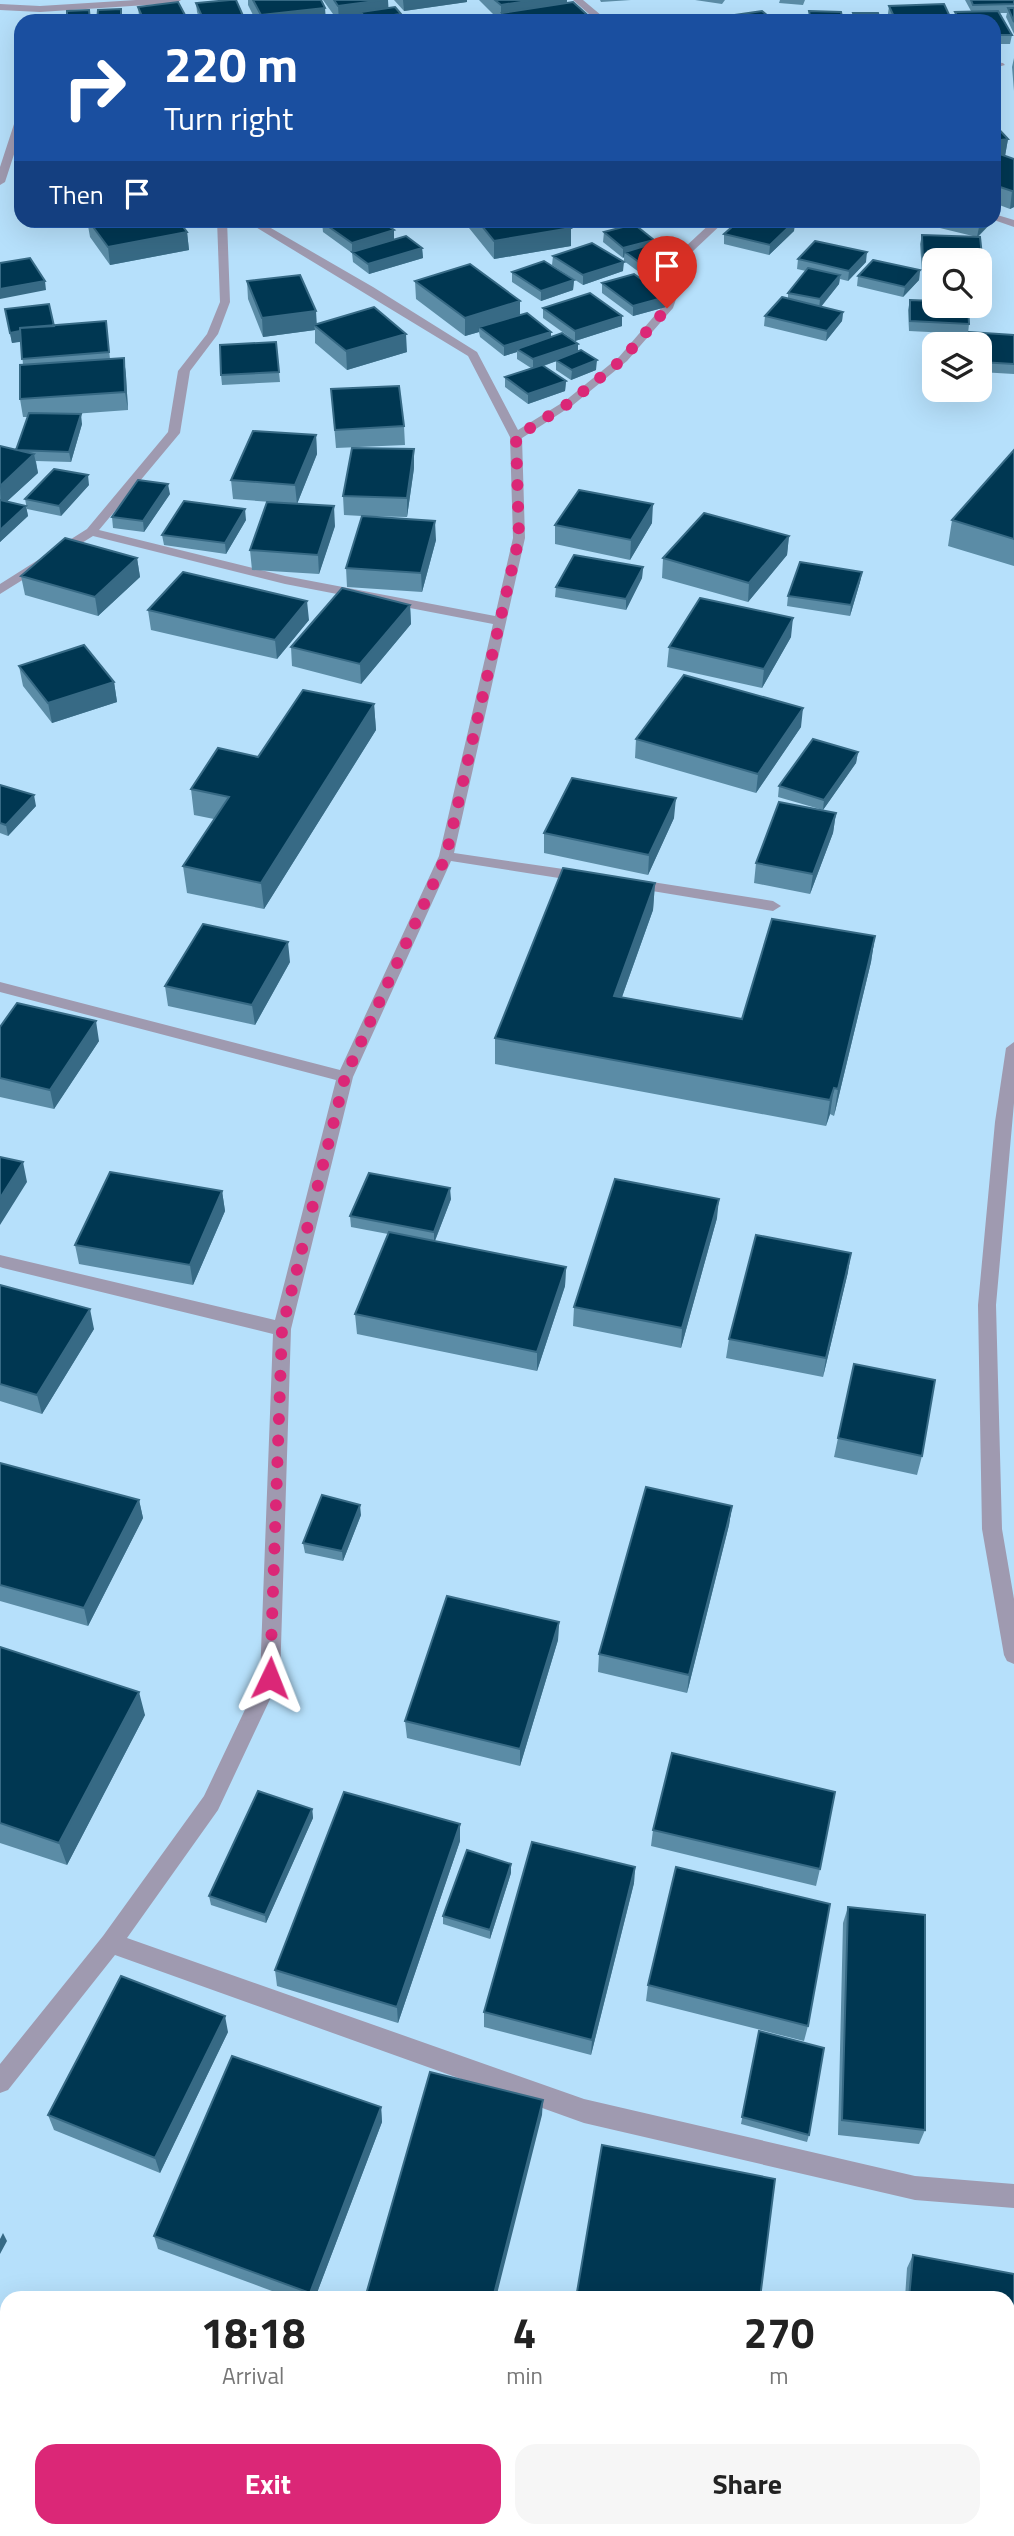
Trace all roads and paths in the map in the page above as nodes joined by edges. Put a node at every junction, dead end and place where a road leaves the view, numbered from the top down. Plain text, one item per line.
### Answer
1 (177, 0) edge
2 (577, 0) edge
3 (0, 7) edge
4 (40, 9) junction
5 (43, 14) edge
6 (594, 14) edge
7 (14, 139) edge
8 (0, 182) edge
9 (222, 228) edge
10 (263, 228) edge
11 (713, 228) edge
12 (516, 437) junction
13 (91, 532) junction
14 (0, 590) edge
15 (500, 621) junction
16 (446, 856) junction
17 (596, 879) edge
18 (623, 883) edge
19 (773, 906) dead end
20 (0, 987) edge
21 (1014, 1048) edge
22 (345, 1077) junction
23 (3, 1261) dead end
24 (282, 1329) junction
25 (1014, 1655) edge
26 (111, 1943) junction
27 (0, 2081) edge
28 (1014, 2196) edge

1 - 4 street
2 - 6 street
3 - 4 street
4 - 5 street
7 - 8 street
9 - 13 street
10 - 12 street
11 - 12 street
12 - 15 street
13 - 14 street
13 - 15 street
15 - 16 street
16 - 17 street
16 - 22 street
18 - 19 street
20 - 22 street
21 - 25 street
22 - 24 street
23 - 24 street
24 - 26 street
26 - 27 street
26 - 28 street

